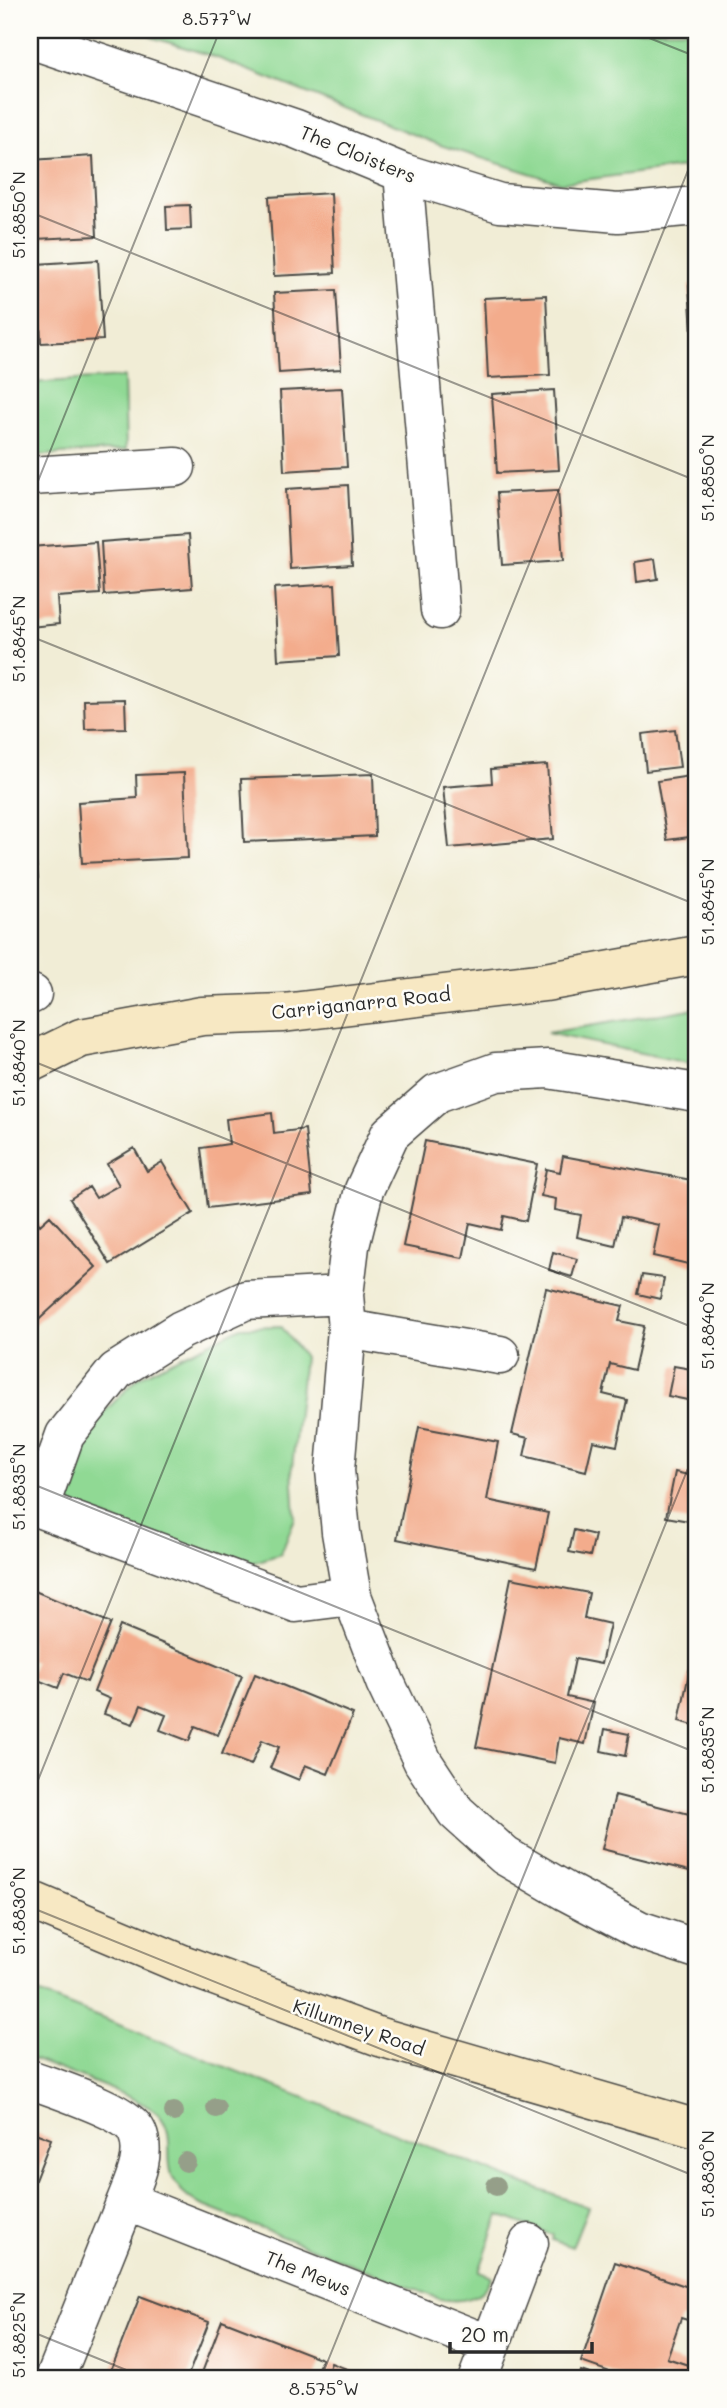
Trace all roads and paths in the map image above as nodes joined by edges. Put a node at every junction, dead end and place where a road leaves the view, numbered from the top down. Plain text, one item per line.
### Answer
1 (30, 39) edge
2 (403, 173) junction
3 (697, 206) edge
4 (176, 467) dead end
5 (30, 476) edge
6 (440, 610) dead end
7 (697, 955) edge
8 (30, 1063) edge
9 (697, 1093) edge
10 (346, 1312) junction
11 (500, 1355) dead end
12 (34, 1507) edge
13 (352, 1596) junction
14 (30, 1900) edge
15 (697, 1949) edge
16 (30, 2079) edge
17 (697, 2129) edge
18 (126, 2202) junction
19 (529, 2243) dead end
20 (484, 2362) edge
21 (55, 2378) edge

1 - 2 street, The Cloisters
2 - 3 street, The Cloisters
2 - 6 street
4 - 5 street
7 - 8 street, Carriganarra Road
9 - 10 street
10 - 11 street
10 - 12 street
10 - 13 street
12 - 13 street
13 - 15 street
14 - 17 street, Killumney Road
16 - 18 street
18 - 20 street, The Mews
18 - 21 street
19 - 20 street, The Mews

